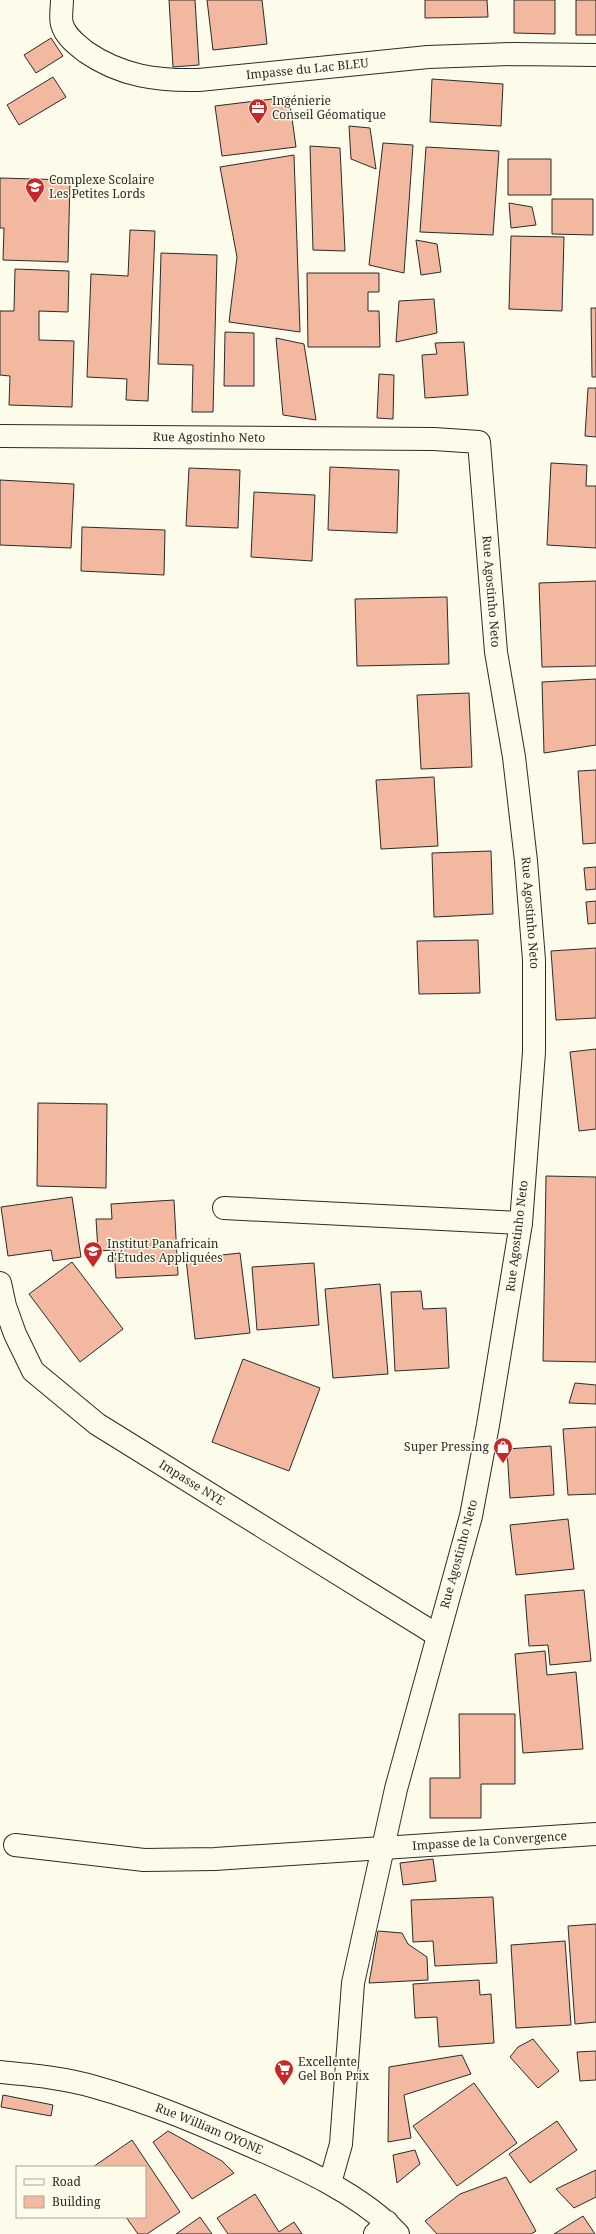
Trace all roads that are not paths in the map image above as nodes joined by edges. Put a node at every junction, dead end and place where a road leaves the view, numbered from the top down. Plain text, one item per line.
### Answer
1 (62, 0) edge
2 (596, 55) edge
3 (0, 436) edge
4 (224, 1208) dead end
5 (521, 1223) junction
6 (0, 1283) edge
7 (437, 1635) junction
8 (596, 1834) edge
9 (15, 1846) dead end
10 (382, 1849) junction
11 (0, 2072) edge
12 (330, 2183) junction
13 (386, 2230) edge

1 - 2 street, Impasse du Lac BLEU
3 - 5 street, Rue Agostinho Neto
4 - 5 street
5 - 7 street, Rue Agostinho Neto
6 - 7 street, Impasse NYE
7 - 10 street, Rue Agostinho Neto
8 - 10 street, Impasse de la Convergence
9 - 10 street, Impasse de la Convergence
10 - 12 street, Rue Agostinho Neto
11 - 12 street, Rue William OYONE
12 - 13 street, Rue William OYONE

